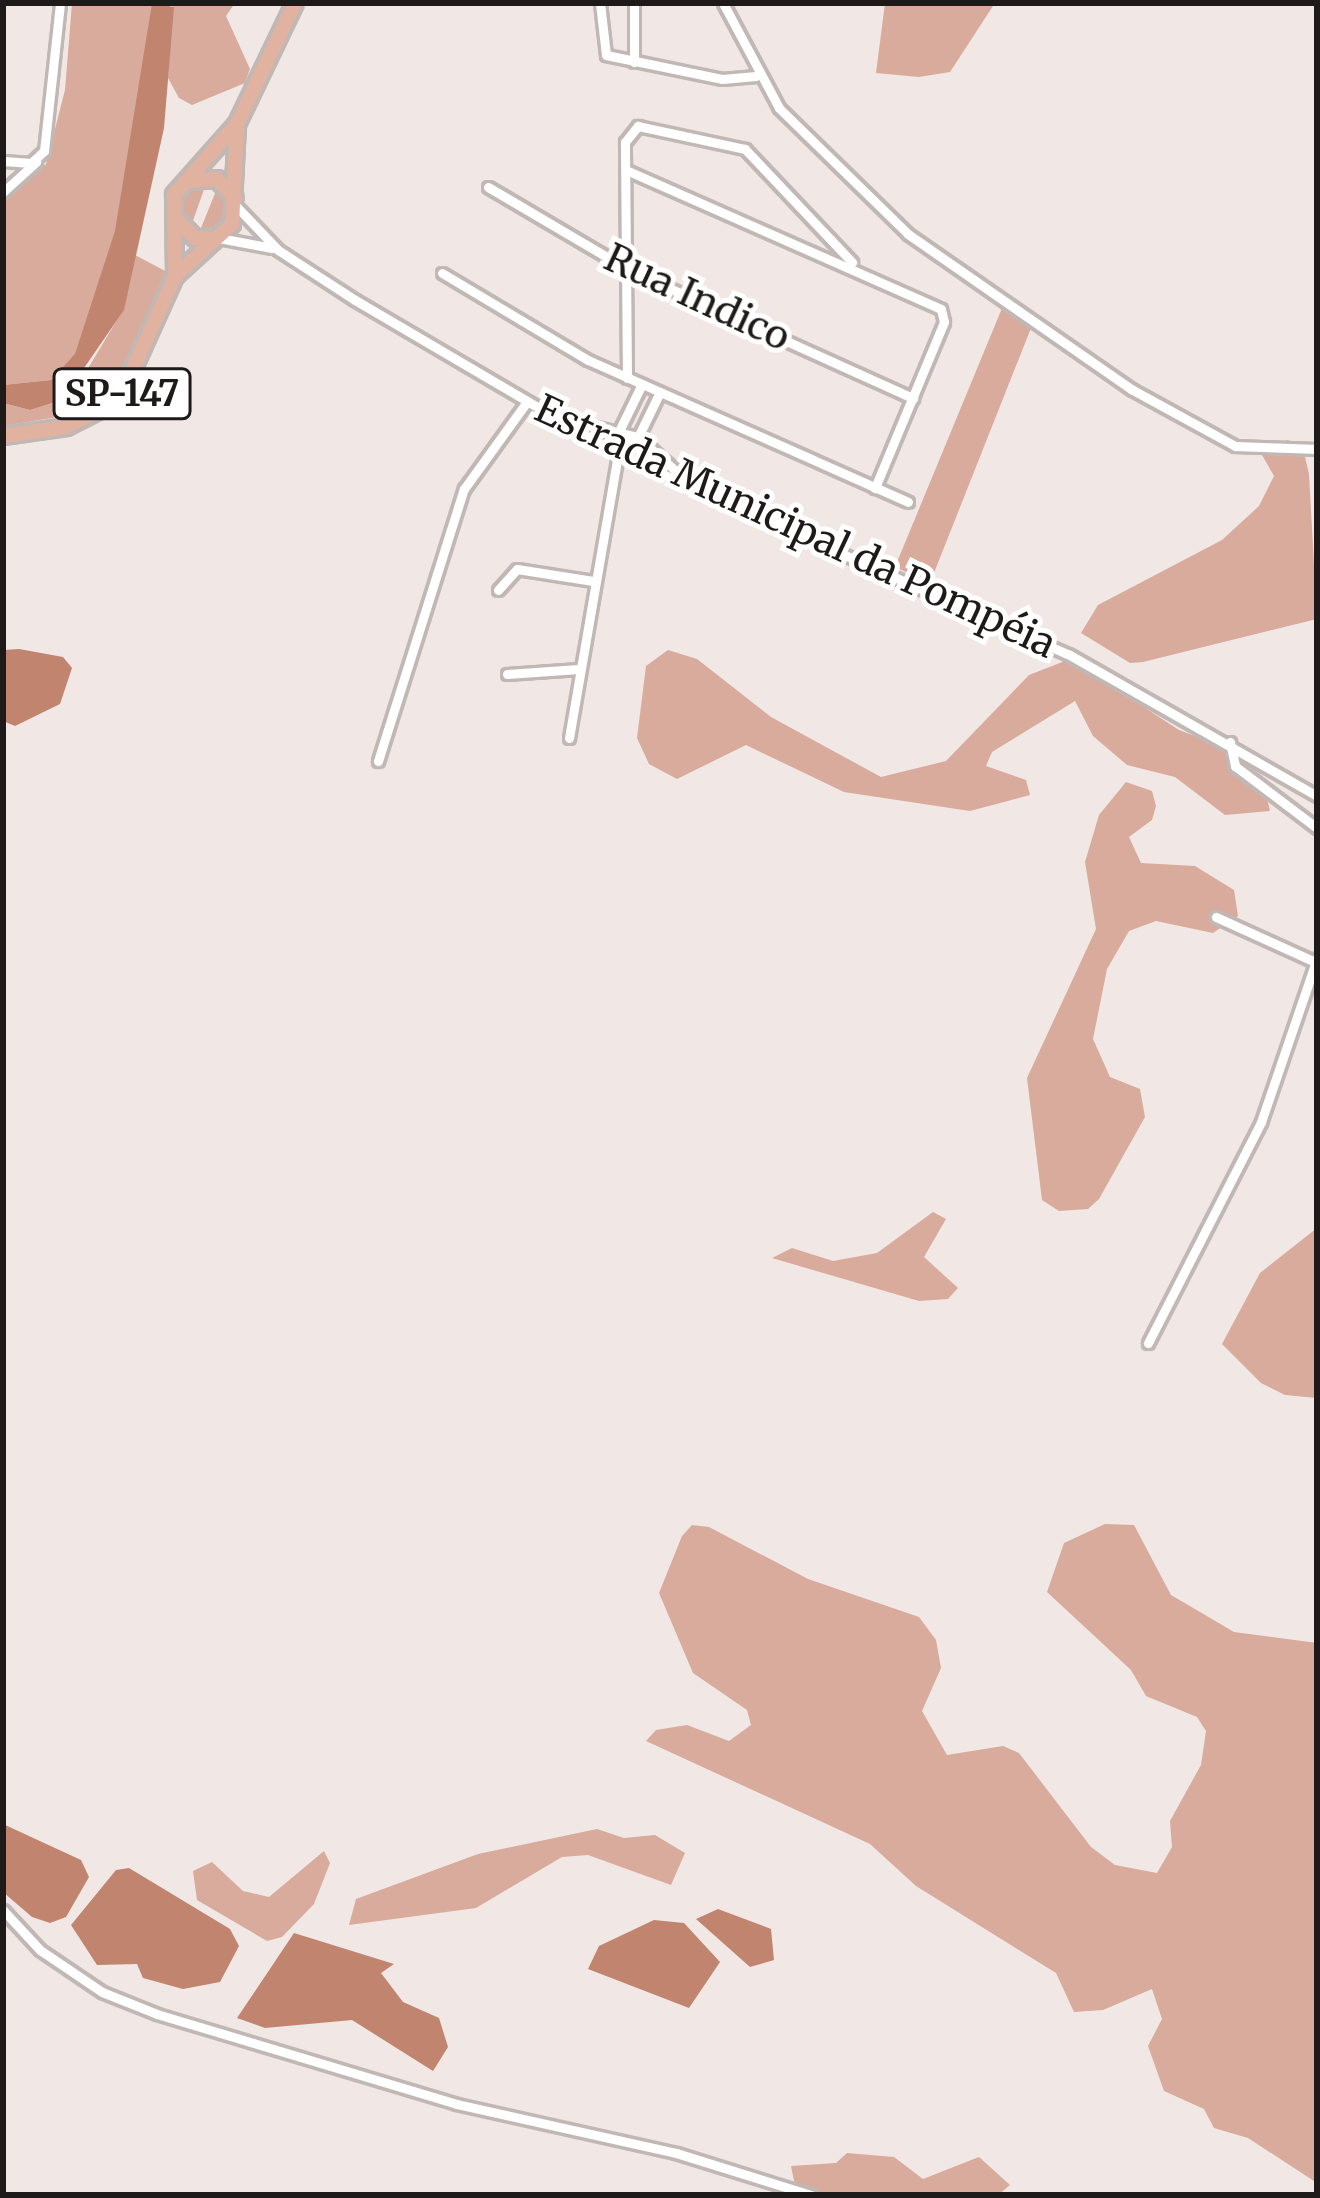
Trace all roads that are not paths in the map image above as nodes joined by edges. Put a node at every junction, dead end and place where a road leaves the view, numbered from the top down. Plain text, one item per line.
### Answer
1 (59, 3) edge
2 (296, 3) edge
3 (600, 3) edge
4 (634, 3) edge
5 (723, 3) edge
6 (634, 62) junction
7 (756, 76) junction
8 (237, 124) junction
9 (3, 161) edge
10 (36, 162) junction
11 (626, 170) junction
12 (186, 182) junction
13 (488, 187) dead end
14 (3, 191) edge
15 (236, 203) junction
16 (172, 214) junction
17 (219, 238) junction
18 (278, 250) junction
19 (857, 267) junction
20 (627, 269) junction
21 (442, 272) dead end
22 (175, 276) junction
23 (627, 378) junction
24 (642, 384) junction
25 (660, 392) junction
26 (913, 398) junction
27 (526, 403) junction
28 (557, 418) junction
29 (620, 430) junction
30 (3, 436) edge
31 (638, 437) junction
32 (1317, 449) edge
33 (618, 454) junction
34 (695, 488) junction
35 (875, 488) junction
36 (908, 502) dead end
37 (593, 581) junction
38 (498, 590) dead end
39 (579, 670) junction
40 (507, 674) dead end
41 (569, 738) dead end
42 (1230, 742) junction
43 (378, 761) dead end
44 (1317, 796) edge
45 (1317, 828) edge
46 (1216, 917) dead end
47 (1316, 960) edge
48 (1148, 1343) dead end
49 (3, 1910) edge
50 (811, 2195) edge

1 - 10 street
2 - 8 main road
3 - 6 street
4 - 6 street
5 - 7 street
6 - 7 street
7 - 32 street
8 - 12 main road
8 - 15 main road
9 - 10 street
10 - 14 street
11 - 19 street
11 - 19 street
11 - 20 street
12 - 15 main road
12 - 16 main road
13 - 20 street, Rua Indico
15 - 17 main road
15 - 18 street, Estrada Municipal da Pompéia
16 - 17 main road
16 - 22 main road, SP-147
17 - 18 street, Estrada Municipal da Pompéia
17 - 22 main road, SP-147
18 - 27 street, Estrada Municipal da Pompéia
19 - 26 street
20 - 23 street
20 - 26 street, Rua Indico
21 - 23 street
22 - 30 main road, SP-147
23 - 24 street
24 - 25 street
24 - 29 street
25 - 31 street
25 - 35 street
26 - 35 street
27 - 28 street, Estrada Municipal da Pompéia
27 - 43 street
28 - 29 street
28 - 33 street, Estrada Municipal da Pompéia
29 - 31 street
31 - 34 street
33 - 34 street, Estrada Municipal da Pompéia
33 - 37 street
34 - 42 street, Estrada Municipal da Pompéia
35 - 36 street
37 - 38 street
37 - 39 street
39 - 40 street
39 - 41 street
42 - 44 street, Estrada Municipal da Pompéia
42 - 45 street
46 - 47 street
47 - 48 street
49 - 50 street

